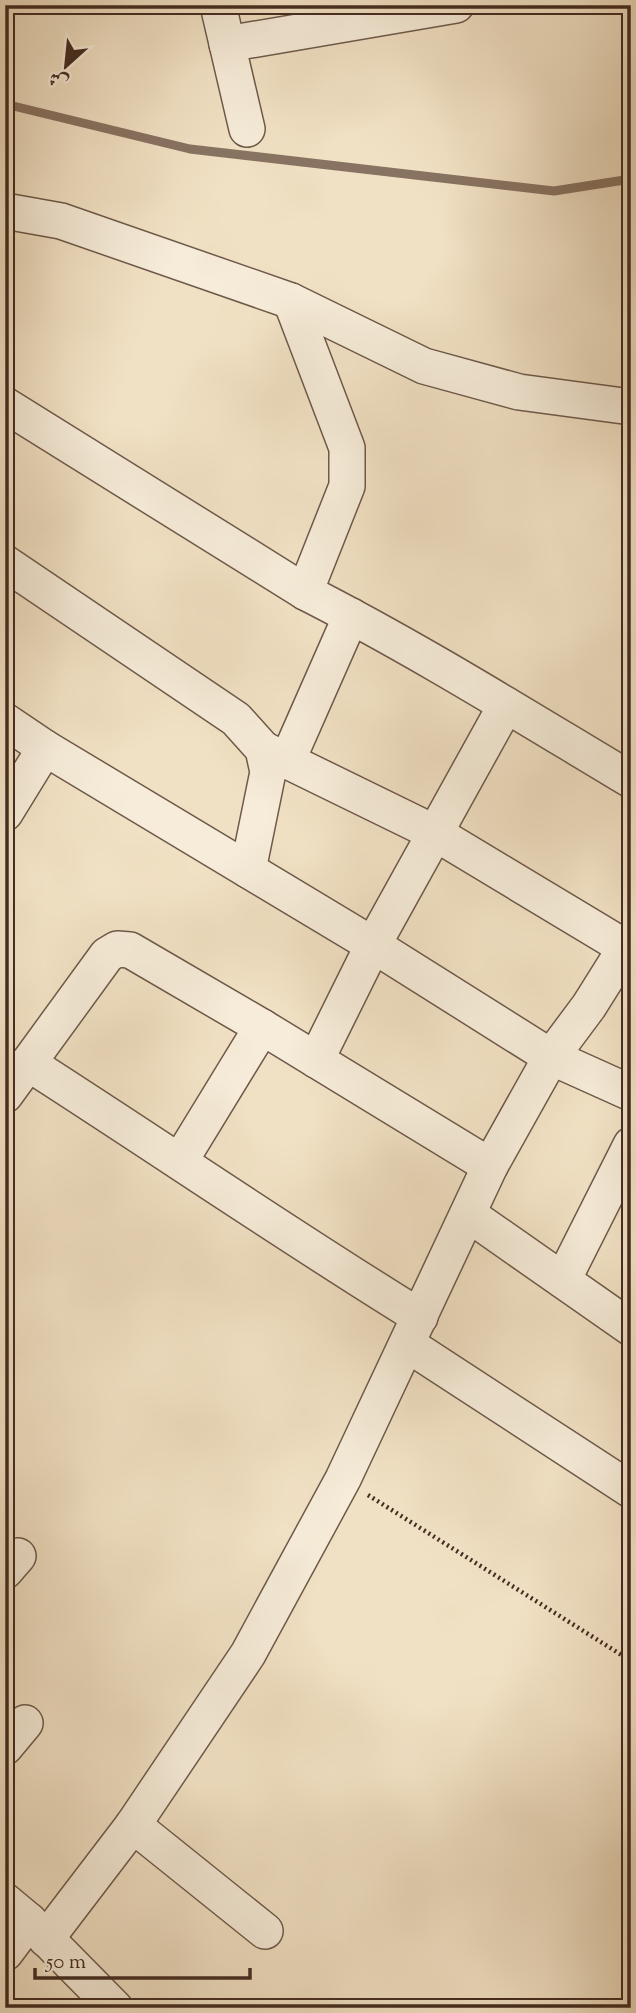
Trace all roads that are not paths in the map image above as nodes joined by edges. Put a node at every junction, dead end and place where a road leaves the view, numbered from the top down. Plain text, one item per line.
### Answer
1 (218, 5) edge
2 (456, 5) edge
3 (227, 44) junction
4 (247, 129) dead end
5 (5, 211) edge
6 (291, 301) junction
7 (5, 405) edge
8 (631, 407) edge
9 (5, 563) edge
10 (305, 592) junction
11 (351, 616) junction
12 (506, 705) junction
13 (5, 721) edge
14 (45, 748) junction
15 (276, 754) junction
16 (631, 780) edge
17 (5, 813) edge
18 (435, 833) junction
19 (248, 870) junction
20 (373, 945) junction
21 (629, 946) edge
22 (262, 1027) junction
23 (551, 1057) junction
24 (316, 1060) junction
25 (28, 1063) junction
26 (631, 1093) edge
27 (5, 1095) edge
28 (631, 1145) edge
29 (180, 1161) junction
30 (490, 1166) junction
31 (468, 1214) junction
32 (563, 1280) junction
33 (631, 1328) edge
34 (413, 1331) junction
35 (631, 1490) edge
36 (132, 1825) junction
37 (27, 1920) edge
38 (265, 1931) dead end
39 (5, 1953) edge
40 (115, 2008) edge

1 - 3 street
2 - 3 street
3 - 4 street
5 - 6 street
6 - 8 street
6 - 10 street
7 - 10 street
9 - 15 street
10 - 11 street
11 - 12 street
11 - 15 street
12 - 16 street
12 - 18 street
13 - 14 street
14 - 17 street
14 - 19 street
15 - 18 street
15 - 19 street
18 - 20 street
18 - 21 street
19 - 20 street
20 - 23 street
20 - 24 street
21 - 23 street
22 - 24 street
22 - 25 street
22 - 29 street
23 - 26 street
23 - 30 street
24 - 30 street
25 - 27 street
25 - 29 street
28 - 32 street
29 - 34 street
30 - 31 street
31 - 32 street
31 - 34 street
32 - 33 street
34 - 35 street
34 - 36 street
36 - 37 street
36 - 38 street
37 - 39 street
37 - 40 street

